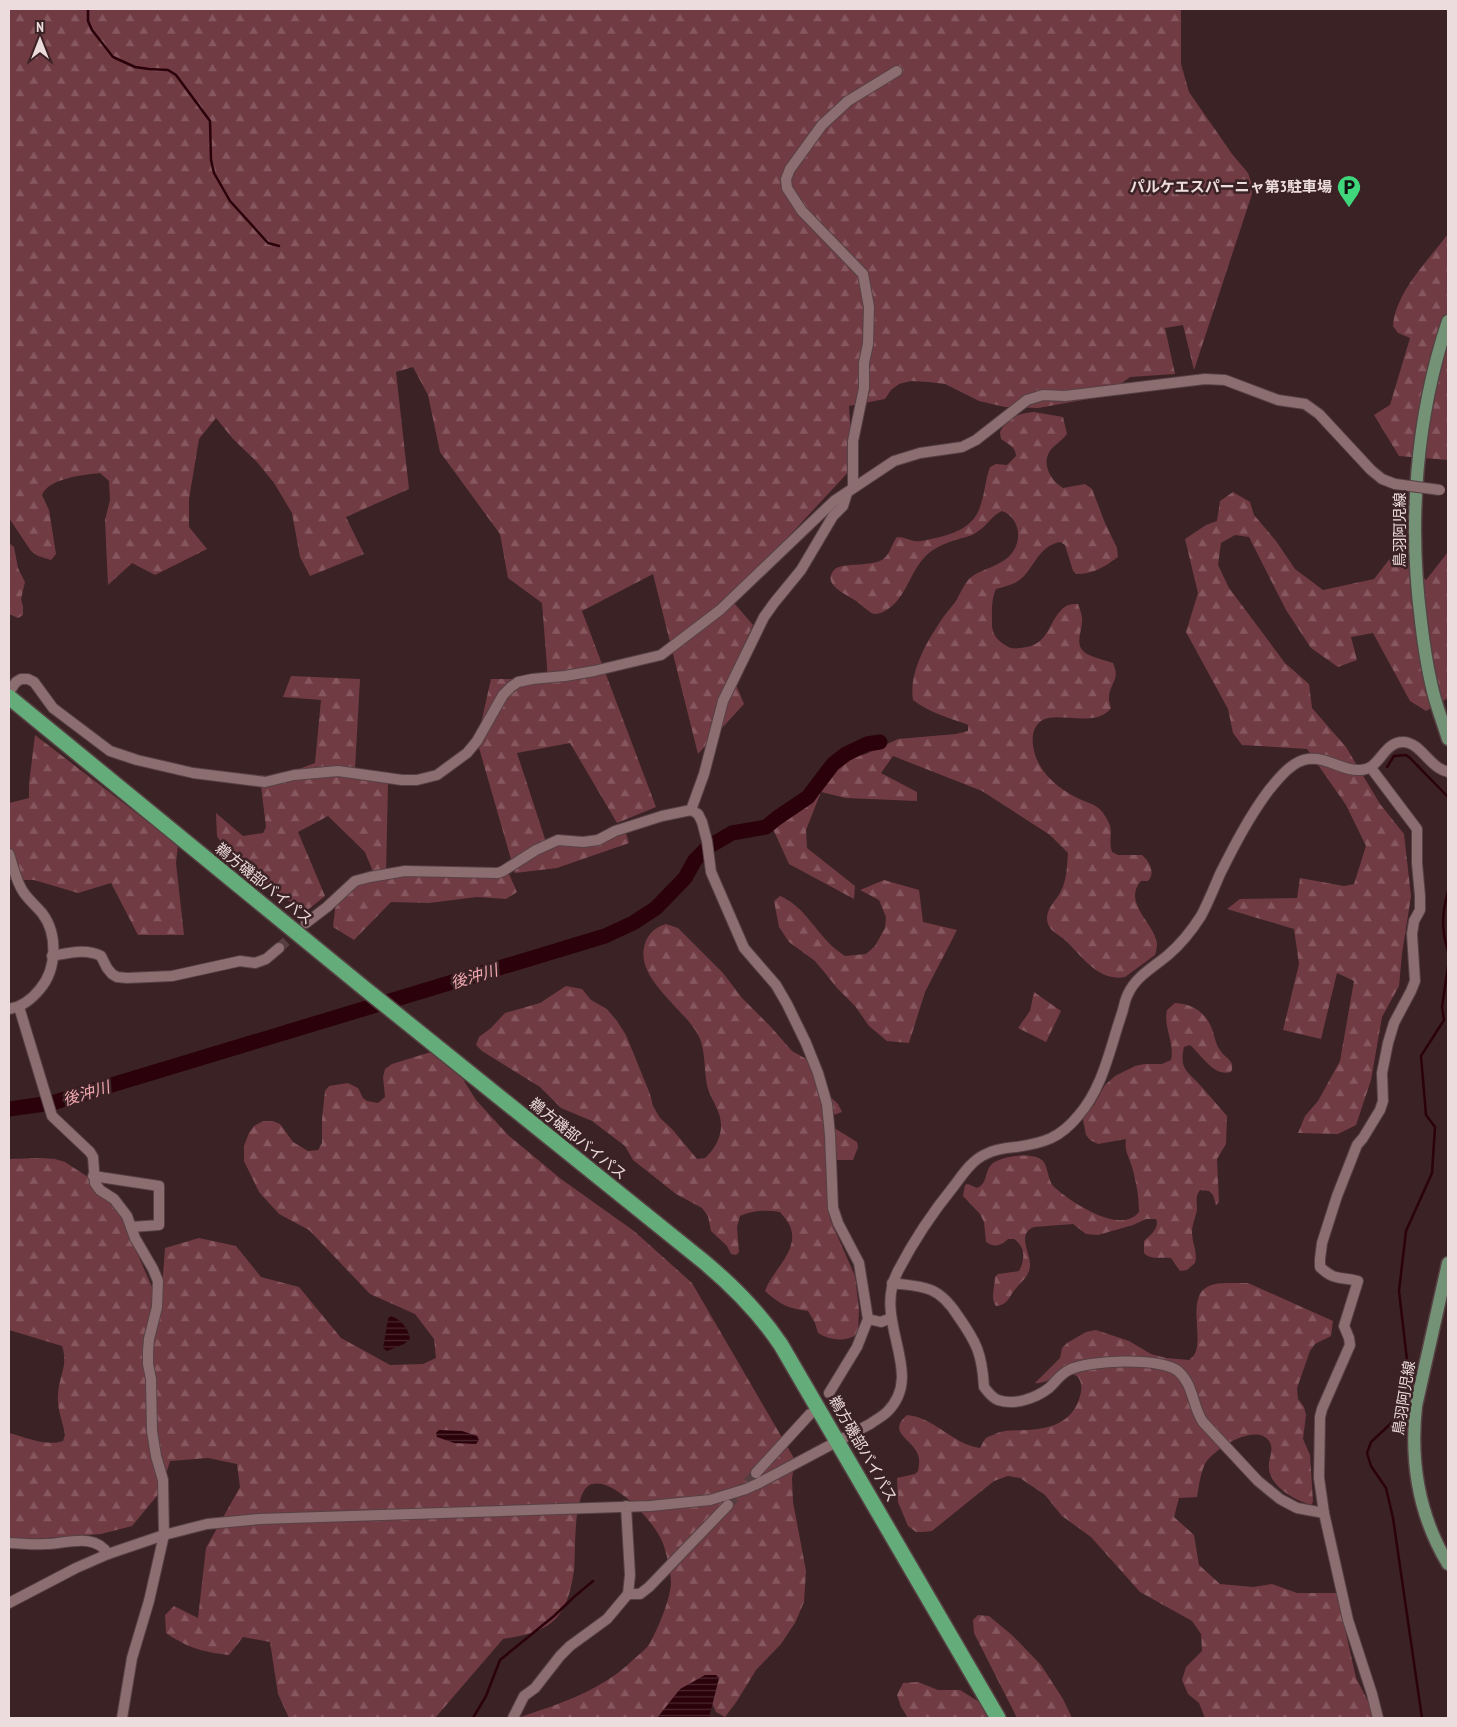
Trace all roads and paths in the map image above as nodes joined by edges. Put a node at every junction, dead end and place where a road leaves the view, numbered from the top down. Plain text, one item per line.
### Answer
1 (897, 71) dead end
2 (1448, 321) edge
3 (1444, 489) edge
4 (850, 490) junction
5 (9, 692) edge
6 (9, 697) edge
7 (1448, 739) edge
8 (1371, 768) junction
9 (1448, 772) edge
10 (691, 810) junction
11 (9, 854) edge
12 (306, 923) tunnel mouth
13 (279, 948) tunnel mouth
14 (52, 956) junction
15 (14, 1008) edge
16 (93, 1176) junction
17 (131, 1227) junction
18 (1448, 1263) edge
19 (892, 1283) junction
20 (890, 1318) junction
21 (868, 1319) junction
22 (830, 1393) dead end
23 (810, 1414) dead end
24 (837, 1440) junction
25 (756, 1473) tunnel mouth
26 (728, 1505) tunnel mouth
27 (626, 1506) junction
28 (1324, 1513) junction
29 (164, 1535) junction
30 (9, 1543) edge
31 (108, 1554) junction
32 (1448, 1564) edge
33 (628, 1594) junction
34 (9, 1603) edge
35 (122, 1718) edge
36 (513, 1718) edge
37 (998, 1718) edge
38 (1378, 1718) edge

1 - 4 street
2 - 7 main road, 鳥羽阿児線
3 - 4 street, bridge
4 - 5 street
4 - 10 street
6 - 24 highway, 鵜方磯部バイパス
8 - 9 street
8 - 19 street
8 - 28 street
10 - 12 street
10 - 21 street
11 - 14 street
13 - 14 street
14 - 15 street
15 - 16 street
16 - 17 street
16 - 17 street
17 - 29 street
18 - 32 main road, 鳥羽阿児線
19 - 20 street
19 - 28 street
20 - 21 street
20 - 24 street
21 - 22 street
23 - 25 street
24 - 27 street
24 - 37 highway, 鵜方磯部バイパス
26 - 33 street
27 - 29 street
27 - 33 street
28 - 38 street
29 - 31 street
29 - 35 street
30 - 31 street
31 - 34 street
33 - 36 street

